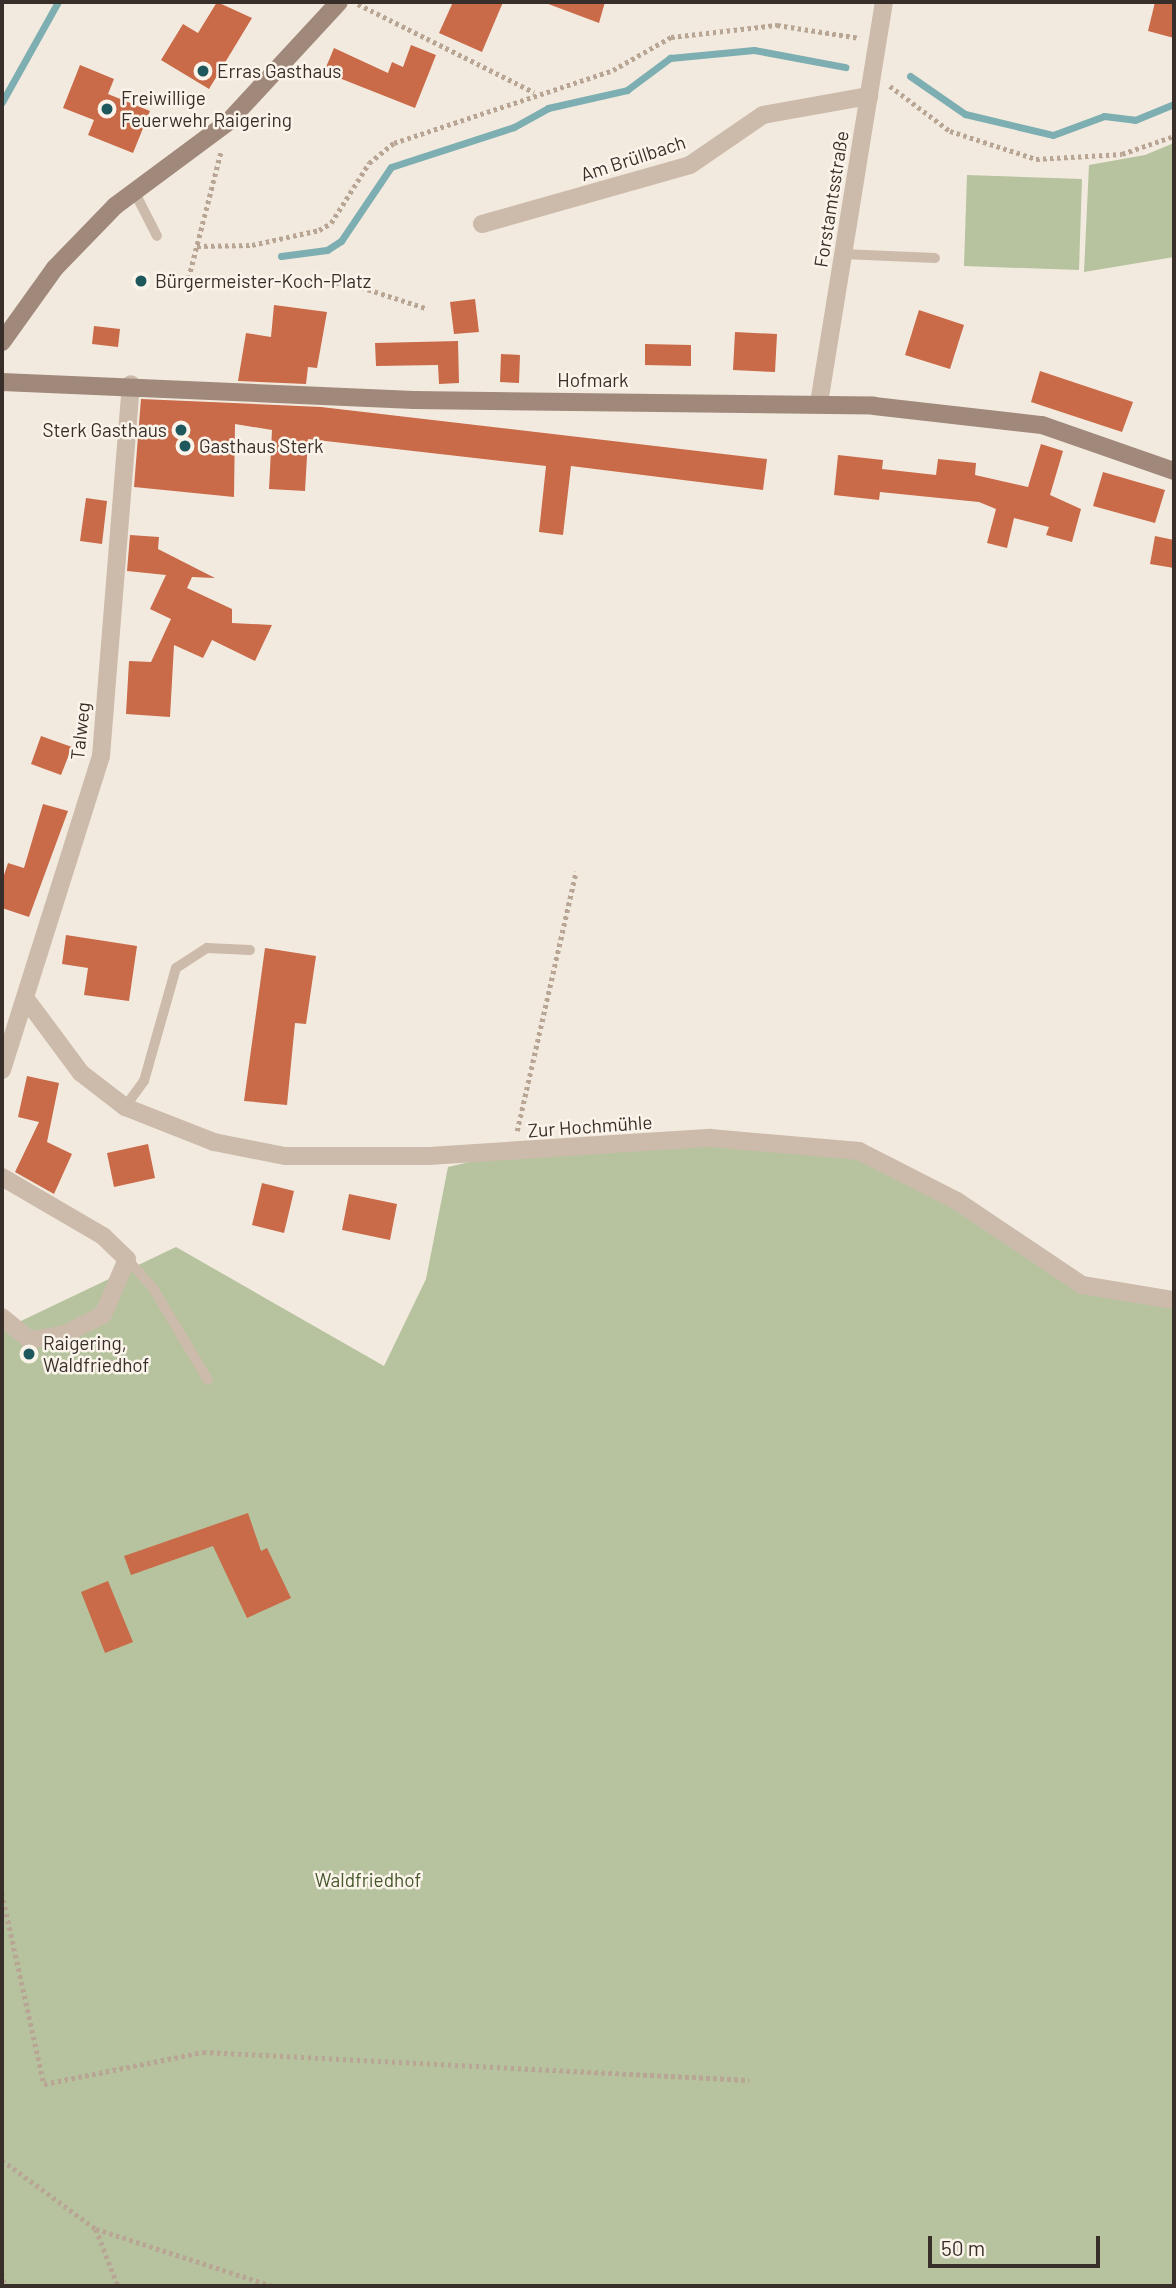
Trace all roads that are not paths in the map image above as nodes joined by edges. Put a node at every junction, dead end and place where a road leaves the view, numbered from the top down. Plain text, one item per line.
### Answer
1 (339, 2) edge
2 (884, 2) edge
3 (870, 90) junction
4 (135, 193) junction
5 (482, 224) dead end
6 (157, 236) dead end
7 (843, 254) junction
8 (934, 258) dead end
9 (2, 342) edge
10 (2, 382) edge
11 (131, 384) junction
12 (819, 403) junction
13 (1174, 471) edge
14 (250, 950) dead end
15 (26, 999) junction
16 (2, 1070) edge
17 (125, 1107) junction
18 (2, 1177) edge
19 (127, 1259) junction
20 (1174, 1300) edge
21 (2, 1317) edge
22 (208, 1380) dead end

1 - 4 street
2 - 3 street, Forstamtsstraße
3 - 5 street, Am Brüllbach
3 - 7 street, Forstamtsstraße
4 - 6 lane
4 - 9 street
7 - 8 lane
7 - 12 street, Forstamtsstraße
10 - 11 street, Hofmark
11 - 12 street, Hofmark
11 - 15 street, Talweg
12 - 13 street, Hofmark
14 - 17 lane
15 - 16 street, Talweg
15 - 17 street, Zur Hochmühle
17 - 20 street, Zur Hochmühle
18 - 19 street
19 - 21 street
19 - 22 lane

